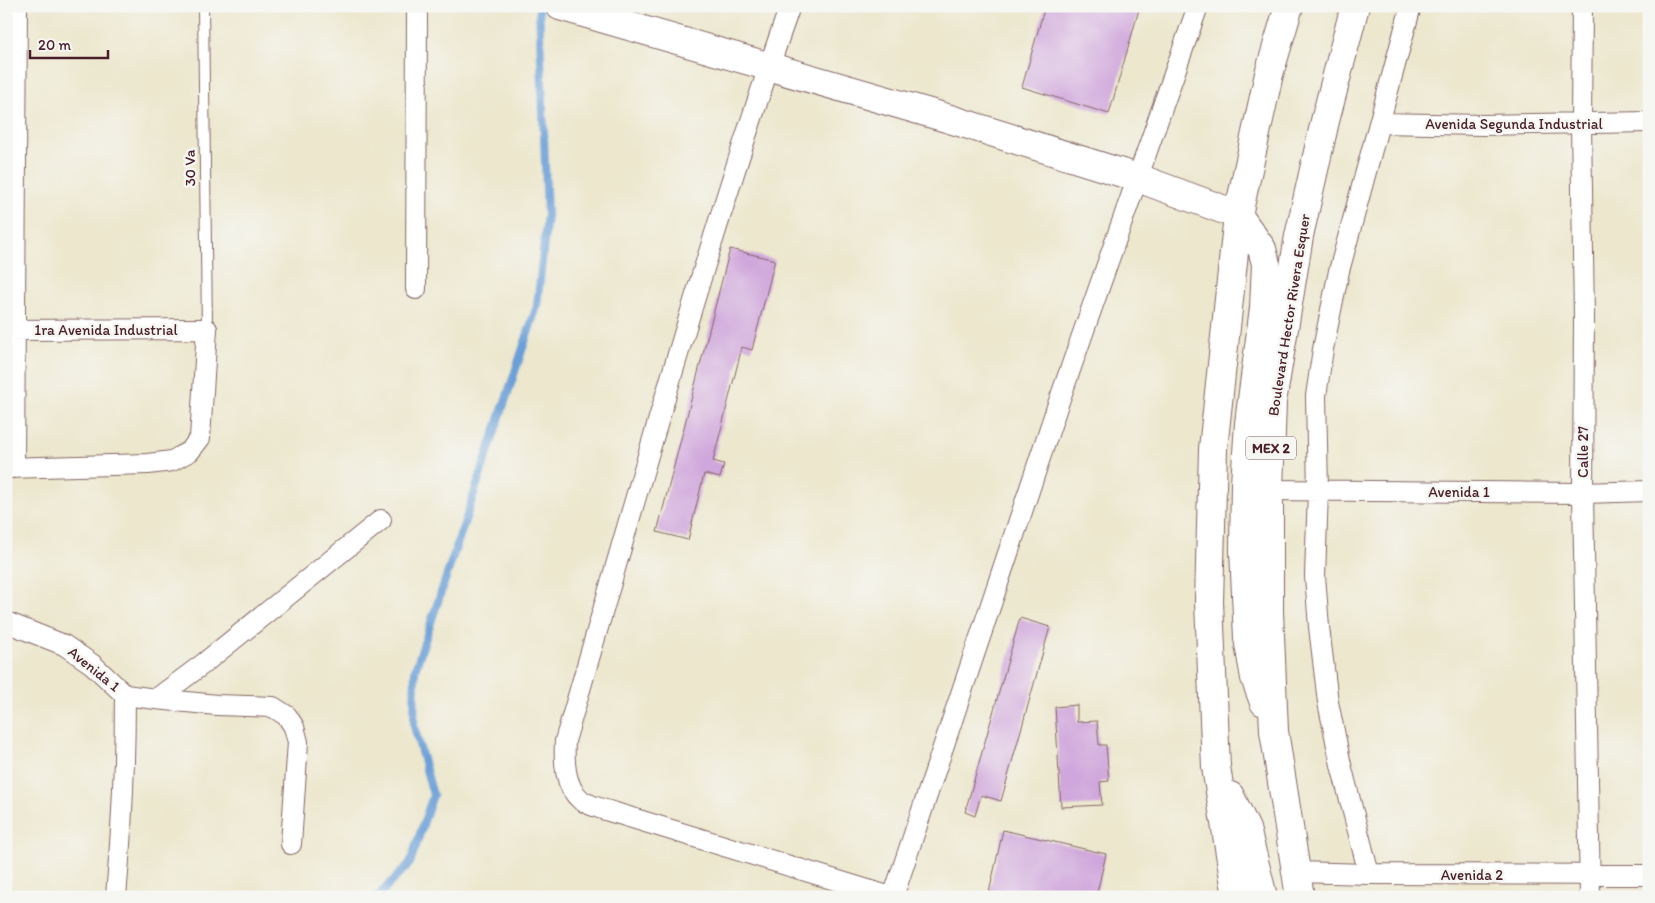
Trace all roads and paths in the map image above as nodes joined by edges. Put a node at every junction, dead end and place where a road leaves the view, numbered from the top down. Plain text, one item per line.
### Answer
1 (16, 6) edge
2 (203, 6) edge
3 (417, 6) edge
4 (790, 6) edge
5 (1198, 6) edge
6 (1288, 6) edge
7 (1355, 6) edge
8 (1411, 6) edge
9 (1582, 6) edge
10 (562, 7) edge
11 (768, 68) junction
12 (1649, 122) edge
13 (1380, 123) junction
14 (1581, 124) junction
15 (1138, 178) junction
16 (1238, 215) junction
17 (416, 289) dead end
18 (207, 329) junction
19 (10, 330) edge
20 (10, 468) edge
21 (1269, 490) junction
22 (1318, 491) junction
23 (1649, 492) edge
24 (1583, 493) junction
25 (381, 520) dead end
26 (6, 622) edge
27 (125, 694) junction
28 (156, 699) junction
29 (1274, 731) junction
30 (1216, 767) junction
31 (291, 844) dead end
32 (1369, 874) junction
33 (1649, 875) edge
34 (1590, 876) junction
35 (1297, 884) edge
36 (116, 897) edge
37 (892, 897) edge
38 (1237, 897) edge
39 (1263, 897) edge
40 (1590, 897) edge

1 - 19 street
2 - 18 lane, 30 Va
3 - 17 street
4 - 11 street
5 - 15 street
6 - 16 main road
7 - 21 main road, Boulevard Hector Rivera Esquer / MEX 2
8 - 13 street
9 - 14 street, Calle 27
10 - 11 main road
11 - 15 main road
11 - 37 street
12 - 14 street, Avenida Segunda Industrial
13 - 14 street, Avenida Segunda Industrial
13 - 22 street
14 - 24 street, Calle 27
15 - 16 main road
15 - 37 street
16 - 29 main road
16 - 30 main road
18 - 19 street, 1ra Avenida Industrial
18 - 20 street
19 - 20 street
21 - 22 street, Avenida 1
21 - 29 main road, Boulevard Hector Rivera Esquer / MEX 2
22 - 24 street, Avenida 1
22 - 32 street
23 - 24 street, Avenida 1
24 - 34 street, Calle 27
25 - 28 street
26 - 27 street, Avenida 1
27 - 28 street
27 - 36 street
28 - 31 street
29 - 35 main road, Boulevard Hector Rivera Esquer / MEX 2
30 - 38 main road
30 - 39 main road
32 - 34 street, Avenida 2
32 - 35 street, Avenida 2
33 - 34 street, Avenida 2
34 - 40 street, Calle 27

